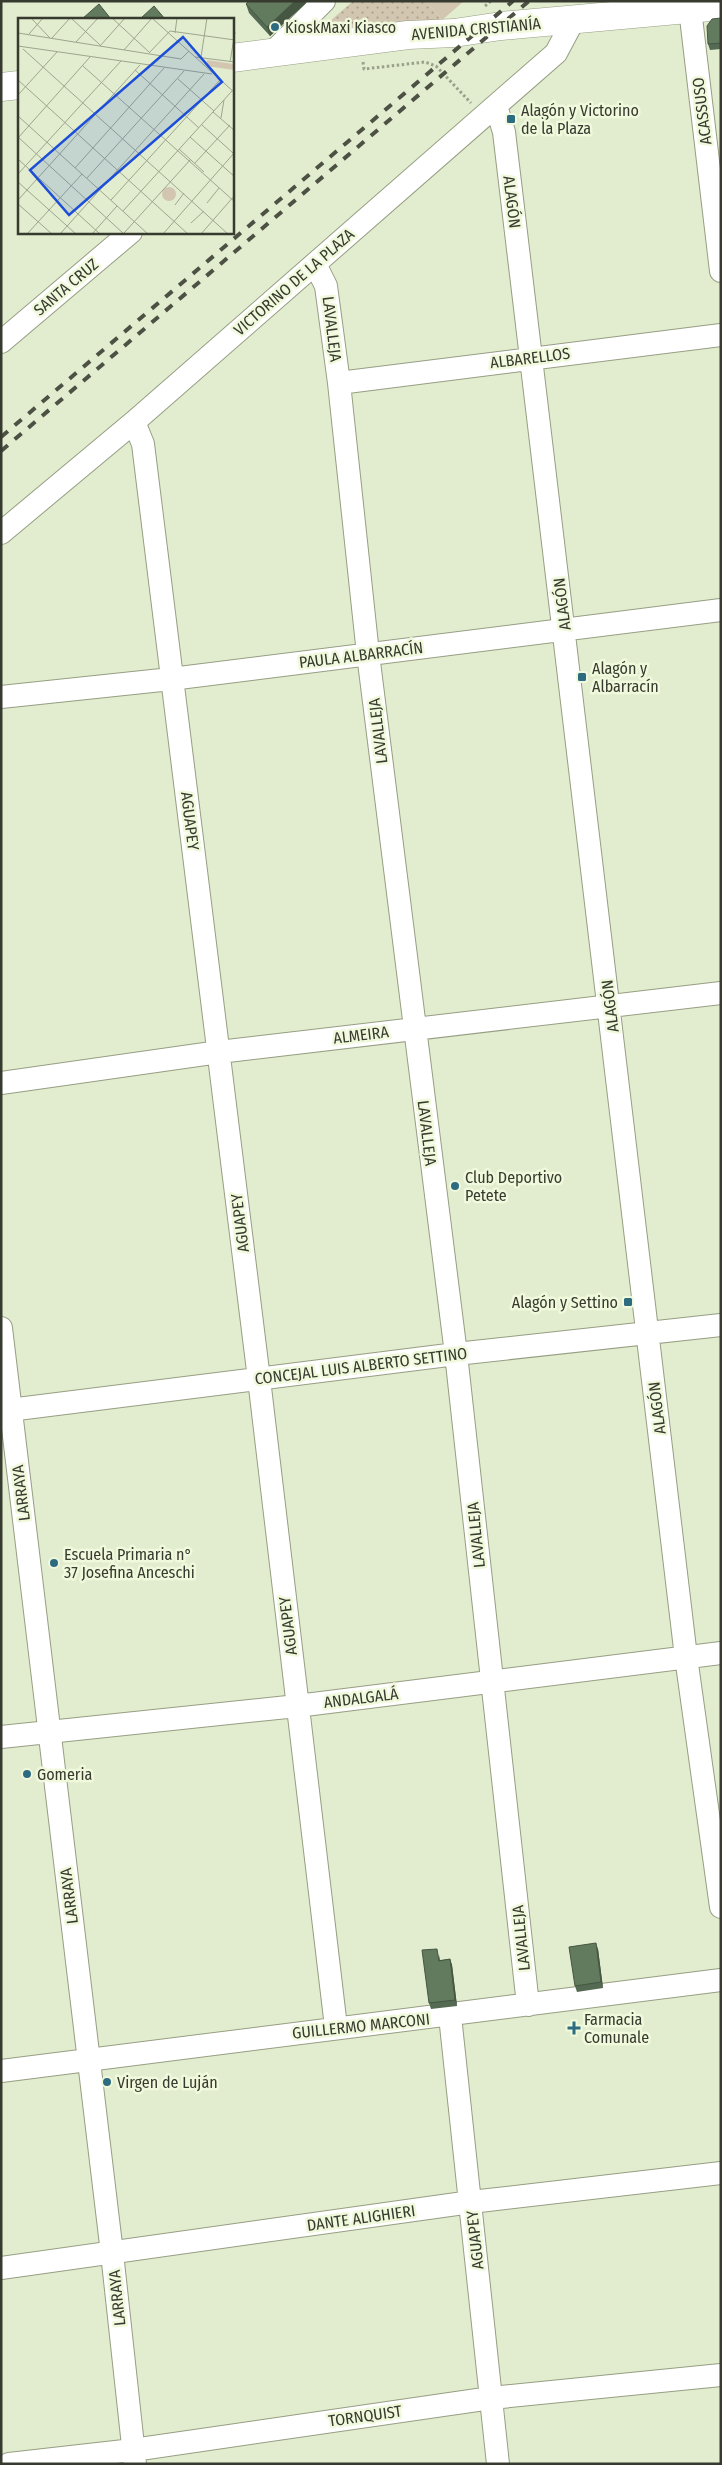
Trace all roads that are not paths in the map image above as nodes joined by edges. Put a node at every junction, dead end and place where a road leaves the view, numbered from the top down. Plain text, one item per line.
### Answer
1 (324, 1) edge
2 (721, 6) edge
3 (690, 9) junction
4 (573, 21) junction
5 (272, 52) junction
6 (234, 58) edge
7 (18, 85) edge
8 (1, 87) edge
9 (489, 112) junction
10 (129, 234) edge
11 (315, 264) junction
12 (721, 271) edge
13 (721, 335) edge
14 (1, 342) edge
15 (532, 357) junction
16 (339, 383) junction
17 (134, 422) junction
18 (1, 533) edge
19 (721, 610) edge
20 (565, 630) junction
21 (368, 654) junction
22 (171, 679) junction
23 (1, 697) edge
24 (721, 993) edge
25 (610, 1007) junction
26 (414, 1028) junction
27 (220, 1052) junction
28 (1, 1083) edge
29 (721, 1325) edge
30 (1, 1328) edge
31 (648, 1333) junction
32 (456, 1354) junction
33 (260, 1379) junction
34 (6, 1410) edge
35 (721, 1654) edge
36 (686, 1657) junction
37 (493, 1680) junction
38 (297, 1706) junction
39 (49, 1731) junction
40 (1, 1737) edge
41 (721, 1907) edge
42 (721, 1980) edge
43 (528, 2006) junction
44 (450, 2016) junction
45 (336, 2027) junction
46 (88, 2060) junction
47 (1, 2071) edge
48 (721, 2173) edge
49 (471, 2202) junction
50 (112, 2254) junction
51 (1, 2268) edge
52 (721, 2375) edge
53 (491, 2398) junction
54 (134, 2457) edge
55 (9, 2464) edge
56 (498, 2464) edge

1 - 5 street
2 - 3 main road, AVENIDA CRISTIANÍA
3 - 4 main road, AVENIDA CRISTIANÍA
3 - 12 street, ACASSUSO
4 - 5 main road, AVENIDA CRISTIANÍA
4 - 9 street, VICTORINO DE LA PLAZA
5 - 6 main road, AVENIDA CRISTIANÍA
7 - 8 main road
9 - 11 street, VICTORINO DE LA PLAZA
9 - 15 street, ALAGÓN
10 - 14 street, SANTA CRUZ
11 - 16 street, LAVALLEJA
11 - 17 street, VICTORINO DE LA PLAZA
13 - 15 street, ALBARELLOS
15 - 16 street, ALBARELLOS
15 - 20 street, ALAGÓN
16 - 21 street, LAVALLEJA
17 - 18 street, VICTORINO DE LA PLAZA
17 - 22 street, AGUAPEY
19 - 20 street, PAULA ALBARRACÍN
20 - 21 street, PAULA ALBARRACÍN
20 - 25 street, ALAGÓN
21 - 22 street, PAULA ALBARRACÍN
21 - 26 street, LAVALLEJA
22 - 23 street, PAULA ALBARRACÍN
22 - 27 street, AGUAPEY
24 - 25 street, ALMEIRA
25 - 26 street, ALMEIRA
25 - 31 street, ALAGÓN
26 - 27 street, ALMEIRA
26 - 32 street, LAVALLEJA
27 - 28 street, ALMEIRA
27 - 33 street, AGUAPEY
29 - 31 street, CONCEJAL LUIS ALBERTO SETTINO
30 - 34 street, LARRAYA
31 - 32 street, CONCEJAL LUIS ALBERTO SETTINO
31 - 36 street, ALAGÓN
32 - 33 street, CONCEJAL LUIS ALBERTO SETTINO
32 - 37 street, LAVALLEJA
33 - 34 street, CONCEJAL LUIS ALBERTO SETTINO
33 - 38 street, AGUAPEY
34 - 39 street, LARRAYA
35 - 36 street, ANDALGALÁ
36 - 37 street, ANDALGALÁ
36 - 41 street, ALAGÓN
37 - 38 street, ANDALGALÁ
37 - 43 street, LAVALLEJA
38 - 39 street, ANDALGALÁ
38 - 45 street, AGUAPEY
39 - 40 street, ANDALGALÁ
39 - 46 street, LARRAYA
42 - 43 street, GUILLERMO MARCONI
43 - 44 street, GUILLERMO MARCONI
44 - 45 street, GUILLERMO MARCONI
44 - 49 street, AGUAPEY
45 - 46 street, GUILLERMO MARCONI
46 - 47 street, GUILLERMO MARCONI
46 - 50 street, LARRAYA
48 - 49 street, DANTE ALIGHIERI
49 - 50 street, DANTE ALIGHIERI
49 - 53 street, AGUAPEY
50 - 51 street, DANTE ALIGHIERI
50 - 54 street, LARRAYA
52 - 53 street, TORNQUIST
53 - 54 street, TORNQUIST
53 - 56 street, AGUAPEY
54 - 55 street, TORNQUIST

